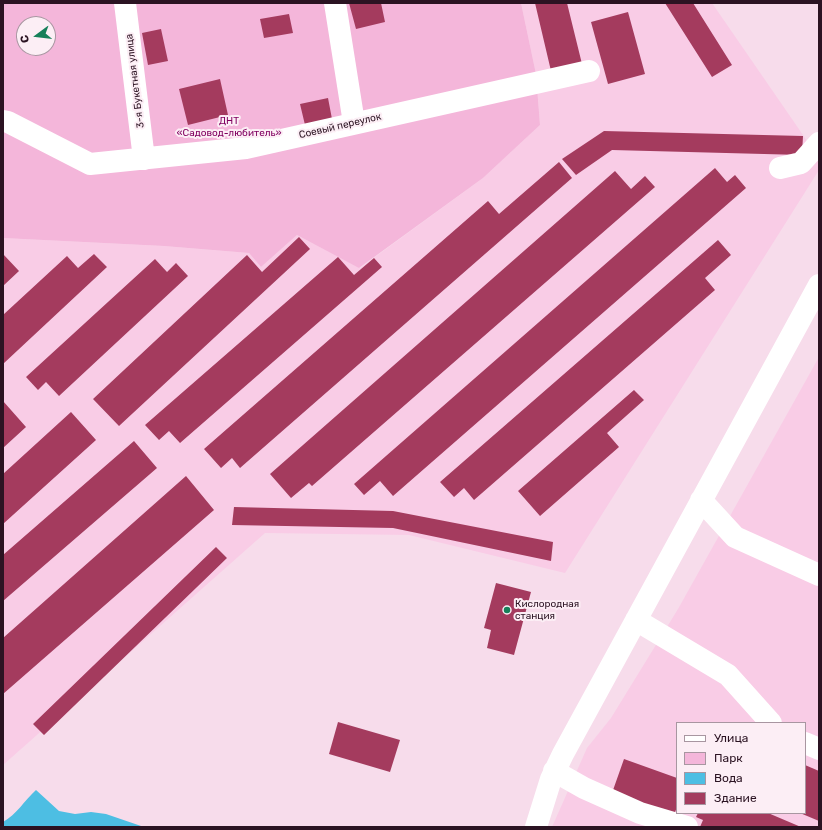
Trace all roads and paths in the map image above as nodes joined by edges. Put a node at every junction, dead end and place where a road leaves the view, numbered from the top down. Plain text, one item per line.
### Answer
1 (125, 3) edge
2 (335, 3) edge
3 (589, 71) dead end
4 (3, 121) edge
5 (354, 123) junction
6 (819, 143) edge
7 (144, 159) junction
8 (780, 168) dead end
9 (819, 285) edge
10 (701, 500) junction
11 (819, 576) edge
12 (636, 620) junction
13 (770, 722) edge
14 (806, 743) edge
15 (819, 749) edge
16 (554, 771) junction
17 (536, 827) edge
18 (687, 827) edge

1 - 7 street, 3-я Букетная улица
2 - 5 street
3 - 5 street, Соевый переулок
4 - 7 street, Соевый переулок
5 - 7 street, Соевый переулок
6 - 8 street
9 - 10 street
10 - 11 street
10 - 12 street
12 - 13 street
12 - 16 street
14 - 15 street
16 - 17 street
16 - 18 street

